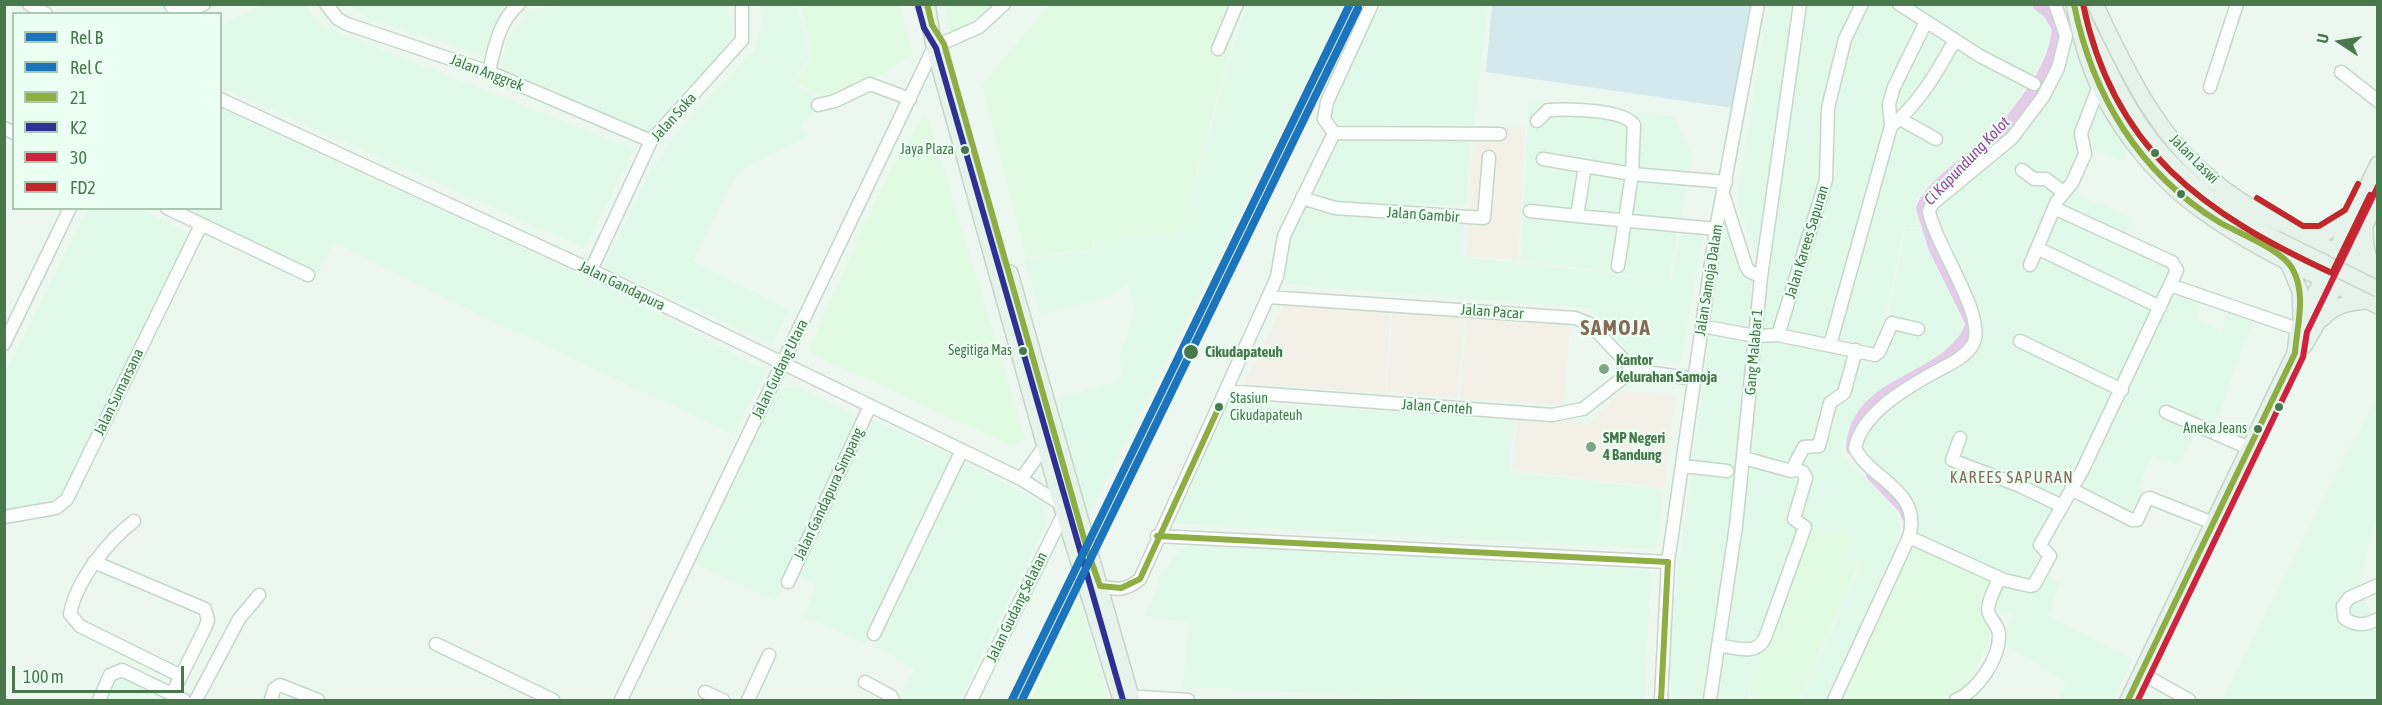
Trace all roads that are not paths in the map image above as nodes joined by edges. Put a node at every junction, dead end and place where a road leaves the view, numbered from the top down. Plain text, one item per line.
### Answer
1 (29, 4) edge
2 (204, 4) edge
3 (326, 4) edge
4 (519, 4) edge
5 (742, 4) edge
6 (927, 4) edge
7 (1004, 4) edge
8 (1237, 4) edge
9 (1372, 4) edge
10 (1758, 4) edge
11 (1800, 4) edge
12 (1862, 4) edge
13 (1899, 4) edge
14 (2055, 4) edge
15 (2075, 4) edge
16 (2094, 4) edge
17 (2237, 4) edge
18 (170, 8) edge
19 (43, 12) edge
20 (1926, 22) junction
21 (1955, 40) junction
22 (939, 46) junction
23 (1218, 49) dead end
24 (2106, 62) junction
25 (489, 72) junction
26 (2341, 72) dead end
27 (2034, 84) dead end
28 (2210, 87) dead end
29 (2097, 92) junction
30 (910, 99) junction
31 (222, 100) edge
32 (2378, 101) edge
33 (818, 105) dead end
34 (1537, 121) dead end
35 (1895, 123) junction
36 (1335, 133) junction
37 (1500, 134) dead end
38 (1936, 139) dead end
39 (651, 141) junction
40 (1489, 157) dead end
41 (1543, 159) dead end
42 (2378, 164) edge
43 (1585, 166) junction
44 (2022, 170) dead end
45 (1632, 174) junction
46 (1726, 182) junction
47 (2063, 192) junction
48 (1724, 195) junction
49 (1302, 198) junction
50 (2378, 199) edge
51 (985, 203) junction
52 (2054, 208) junction
53 (69, 210) edge
54 (171, 210) edge
55 (1530, 211) dead end
56 (1577, 216) junction
57 (2359, 221) junction
58 (1625, 222) junction
59 (201, 225) junction
60 (1716, 229) junction
61 (2301, 235) junction
62 (2037, 248) junction
63 (2335, 251) junction
64 (2349, 258) junction
65 (2288, 262) junction
66 (2030, 265) dead end
67 (1618, 266) dead end
68 (591, 270) junction
69 (2378, 271) edge
70 (308, 275) dead end
71 (1761, 277) junction
72 (2322, 279) junction
73 (2170, 285) junction
74 (2336, 285) junction
75 (1268, 297) junction
76 (2374, 299) edge
77 (2160, 307) junction
78 (1702, 326) junction
79 (2304, 327) junction
80 (1918, 329) dead end
81 (1778, 335) junction
82 (1755, 336) junction
83 (2020, 341) dead end
84 (4, 344) edge
85 (1830, 345) junction
86 (1856, 350) junction
87 (782, 365) junction
88 (1632, 370) junction
89 (1694, 379) junction
90 (2122, 390) junction
91 (1227, 391) junction
92 (870, 406) junction
93 (2166, 412) dead end
94 (1960, 438) dead end
95 (1045, 446) junction
96 (2249, 448) junction
97 (962, 450) junction
98 (1744, 458) junction
99 (1683, 466) junction
100 (1794, 469) junction
101 (1727, 471) dead end
102 (1021, 479) junction
103 (2071, 489) junction
104 (2061, 506) junction
105 (1062, 508) junction
106 (4, 517) edge
107 (134, 521) dead end
108 (2213, 523) junction
109 (1157, 536) junction
110 (1909, 537) junction
111 (94, 562) junction
112 (1668, 562) junction
113 (2000, 578) junction
114 (788, 582) dead end
115 (2378, 585) edge
116 (1100, 586) junction
117 (259, 595) dead end
118 (2378, 620) edge
119 (874, 634) dead end
120 (436, 645) dead end
121 (1718, 645) junction
122 (769, 655) dead end
123 (2141, 673) junction
124 (181, 676) junction
125 (865, 682) dead end
126 (705, 692) dead end
127 (172, 694) junction
128 (1126, 699) edge
129 (99, 700) edge
130 (184, 700) edge
131 (196, 700) edge
132 (271, 700) edge
133 (318, 700) edge
134 (553, 700) edge
135 (621, 700) edge
136 (723, 700) edge
137 (748, 700) edge
138 (893, 700) edge
139 (971, 700) edge
140 (1188, 700) edge
141 (1661, 700) edge
142 (1710, 700) edge
143 (1834, 700) edge
144 (1956, 700) edge
145 (2128, 700) edge
146 (2189, 700) edge

1 - 19 street
2 - 18 street
3 - 25 street, Jalan Anggrek
4 - 25 street
5 - 39 street, Jalan Soka
6 - 22 main road
7 - 22 street
8 - 23 street
9 - 36 street
10 - 46 street, Jalan Samoja Dalam
11 - 71 street, Gang Malabar 1
12 - 81 street, Jalan Karees Sapuran
13 - 20 street
14 - 110 street
15 - 24 main road
15 - 29 main road
16 - 24 main road
16 - 61 main road, Jalan Laswi
17 - 28 street
20 - 21 street
20 - 35 street
21 - 27 street
21 - 35 street
22 - 30 street, Jalan Gudang Utara
22 - 51 main road
24 - 76 main road, bridge
25 - 39 street, Jalan Anggrek
26 - 32 street
29 - 47 street
29 - 65 main road
30 - 33 street
30 - 87 street, Jalan Gudang Utara
31 - 68 street, Jalan Gandapura
34 - 45 street
35 - 38 street
35 - 85 street
36 - 37 street
36 - 49 street
39 - 68 street, Jalan Soka
40 - 49 street, Jalan Gambir
41 - 43 street
42 - 57 main road
43 - 45 street
43 - 56 street
44 - 47 street
45 - 46 street
45 - 58 street
46 - 48 street, Jalan Samoja Dalam
47 - 52 street
48 - 60 street, Jalan Samoja Dalam
48 - 71 street
49 - 75 street
50 - 57 main road
51 - 95 main road
51 - 116 main road
52 - 62 street
52 - 73 street
53 - 84 street
54 - 59 street
55 - 56 street
56 - 58 street
57 - 61 main road
57 - 63 main road
57 - 64 main road
57 - 69 main road
58 - 60 street
58 - 67 street
59 - 70 street
59 - 106 street, Jalan Sumarsana
60 - 78 street, Jalan Samoja Dalam
61 - 63 main road, Jalan Laswi
62 - 66 street
62 - 77 street
63 - 64 main road, Jalan Laswi
63 - 72 main road
64 - 69 main road, Jalan Laswi
64 - 74 main road
65 - 72 main road
65 - 79 main road
68 - 87 street, Jalan Gandapura
71 - 82 street, Gang Malabar 1
72 - 74 main road
72 - 79 main road
73 - 77 street
73 - 79 street
74 - 76 main road
74 - 79 main road
75 - 88 street, Jalan Pacar
75 - 91 street
76 - 79 main road
77 - 90 street
78 - 82 street
78 - 89 street, Jalan Samoja Dalam
79 - 96 main road
80 - 86 street
81 - 82 street
81 - 85 street
82 - 98 street, Gang Malabar 1
83 - 90 street
85 - 86 street
86 - 100 street
87 - 92 street, Jalan Gandapura
87 - 135 street, Jalan Gudang Utara
88 - 89 street
88 - 91 street, Jalan Centeh
89 - 99 street, Jalan Samoja Dalam
90 - 103 street
91 - 109 street
92 - 97 street, Jalan Gandapura
92 - 114 street, Jalan Gandapura Simpang
93 - 96 street
94 - 104 street
95 - 102 street
95 - 105 main road
96 - 108 main road
97 - 102 street, Jalan Gandapura
97 - 119 street
98 - 100 street
98 - 121 street, Gang Malabar 1
99 - 101 street
99 - 112 street, Jalan Samoja Dalam
100 - 121 street
102 - 105 street, Jalan Gandapura
103 - 104 street
103 - 108 street
104 - 113 street
105 - 128 main road
105 - 139 street, Jalan Gudang Selatan
107 - 111 street
108 - 123 main road
109 - 112 street
109 - 116 street
110 - 113 street
110 - 143 street
111 - 124 street
111 - 124 street
112 - 141 street, Jalan Samoja Dalam
113 - 144 street
115 - 118 street
116 - 128 main road
117 - 131 street
120 - 134 street
121 - 142 street, Gang Malabar 1
122 - 137 street
123 - 145 main road
123 - 146 street
124 - 127 street
125 - 138 street
126 - 136 street
127 - 129 street
127 - 130 street
128 - 140 street
132 - 133 street

